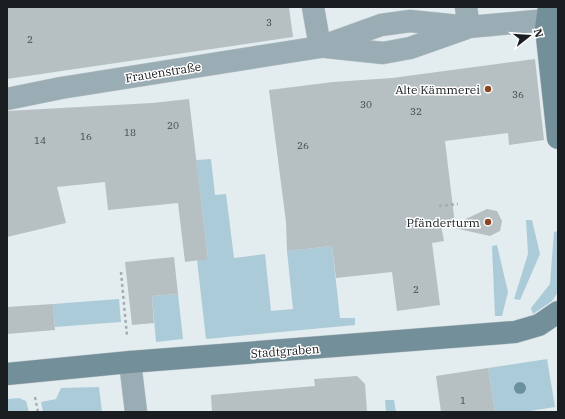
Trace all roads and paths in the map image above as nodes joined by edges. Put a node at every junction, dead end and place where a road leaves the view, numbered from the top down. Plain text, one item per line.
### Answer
1 (313, 7) edge
2 (547, 13) edge
3 (467, 17) edge
4 (320, 47) junction
5 (7, 98) edge
6 (558, 138) edge
7 (458, 204) dead end
8 (439, 206) dead end
9 (121, 272) dead end
10 (558, 312) edge
11 (130, 362) junction
12 (7, 374) edge
13 (136, 412) edge

1 - 4 street
2 - 3 street, Frauenstraße
2 - 6 street
3 - 4 street, Frauenstraße
4 - 5 street, Frauenstraße
7 - 8 path
9 - 11 path
10 - 11 street, Stadtgraben
11 - 12 street, Stadtgraben
11 - 13 street

